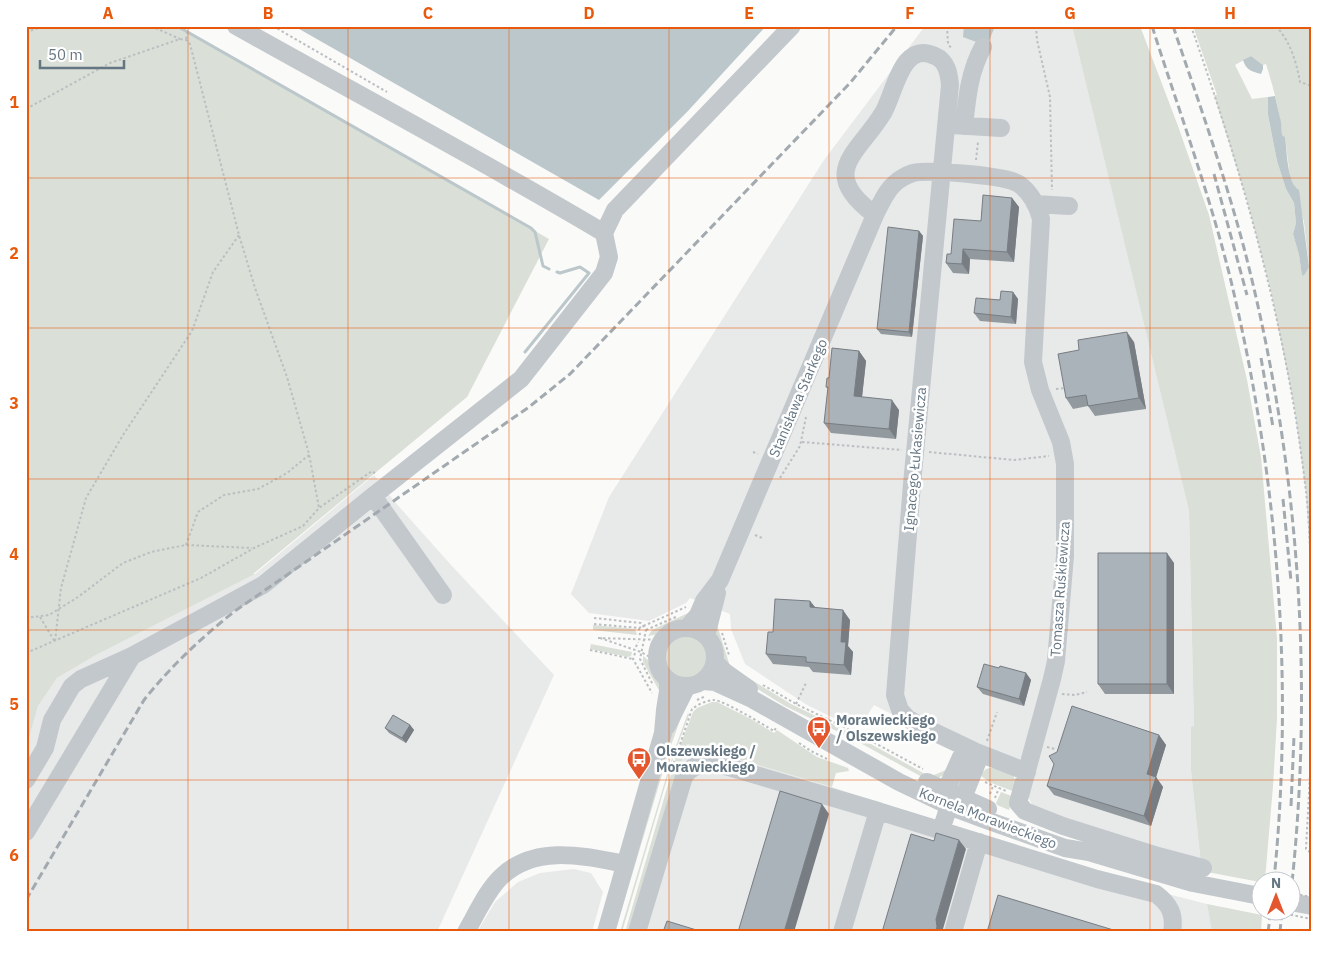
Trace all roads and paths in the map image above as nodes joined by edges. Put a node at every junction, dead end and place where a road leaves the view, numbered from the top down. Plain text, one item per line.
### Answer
1 (46, 26) edge
2 (151, 26) edge
3 (189, 26) edge
4 (236, 26) edge
5 (792, 26) edge
6 (947, 26) edge
7 (1036, 26) edge
8 (1191, 26) edge
9 (1276, 26) edge
10 (26, 32) edge
11 (180, 39) junction
12 (186, 40) junction
13 (983, 47) dead end
14 (948, 57) junction
15 (1312, 86) edge
16 (26, 109) edge
17 (956, 125) junction
18 (1001, 128) dead end
19 (942, 173) junction
20 (1043, 204) junction
21 (1070, 206) dead end
22 (875, 215) junction
23 (604, 233) junction
24 (239, 235) junction
25 (1064, 388) edge
26 (1053, 390) dead end
27 (924, 452) dead end
28 (1064, 453) junction
29 (309, 454) junction
30 (389, 484) junction
31 (374, 496) junction
32 (1312, 498) edge
33 (1306, 499) junction
34 (319, 508) junction
35 (752, 534) dead end
36 (762, 538) dead end
37 (186, 545) junction
38 (254, 548) junction
39 (720, 580) junction
40 (1312, 594) edge
41 (443, 595) dead end
42 (688, 606) dead end
43 (60, 607) junction
44 (40, 617) junction
45 (26, 618) edge
46 (594, 618) dead end
47 (684, 621) junction
48 (594, 624) dead end
49 (644, 626) junction
50 (639, 628) junction
51 (646, 630) junction
52 (714, 632) junction
53 (640, 635) dead end
54 (644, 640) junction
55 (663, 640) junction
56 (55, 642) junction
57 (638, 642) dead end
58 (636, 647) dead end
59 (590, 650) dead end
60 (641, 652) junction
61 (635, 653) dead end
62 (26, 654) edge
63 (132, 656) junction
64 (633, 659) junction
65 (657, 661) junction
66 (723, 661) junction
67 (661, 682) junction
68 (806, 683) dead end
69 (762, 684) dead end
70 (699, 691) junction
71 (1087, 692) dead end
72 (652, 694) dead end
73 (1057, 694) dead end
74 (722, 702) dead end
75 (796, 704) junction
76 (691, 712) dead end
77 (997, 712) dead end
78 (993, 726) dead end
79 (664, 733) junction
80 (1312, 737) edge
81 (974, 751) junction
82 (926, 772) dead end
83 (1027, 772) junction
84 (971, 776) junction
85 (26, 780) edge
86 (1019, 797) junction
87 (953, 799) junction
88 (878, 811) junction
89 (941, 830) junction
90 (26, 832) edge
91 (979, 842) junction
92 (1312, 854) edge
93 (625, 864) junction
94 (1203, 868) dead end
95 (1250, 894) edge
96 (466, 932) edge
97 (606, 932) edge
98 (637, 932) edge
99 (842, 932) edge
100 (953, 932) edge
101 (1172, 932) edge

1 - 10 path
2 - 11 path
3 - 12 path
4 - 23 street
5 - 23 street
6 - 14 path
7 - 20 path
8 - 33 path
9 - 15 path
11 - 12 path
11 - 16 path
12 - 24 path
13 - 17 street
14 - 17 street, Ignacego Łukasiewicza
14 - 22 street
17 - 18 street
17 - 19 street, Ignacego Łukasiewicza
19 - 20 street, Tomasza Ruśkiewicza
19 - 22 street, Stanisława Starkego
19 - 81 street, Ignacego Łukasiewicza
20 - 21 street
20 - 28 street, Tomasza Ruśkiewicza
22 - 39 street, Stanisława Starkego
23 - 30 street
24 - 29 path
24 - 43 path
25 - 26 path
27 - 28 path
28 - 83 street, Tomasza Ruśkiewicza
29 - 34 path
29 - 37 path
30 - 31 street
30 - 34 path
31 - 41 street
31 - 63 street
32 - 33 path
33 - 40 path
34 - 38 path
35 - 36 path
37 - 38 path
37 - 43 path
38 - 56 path
39 - 47 street
39 - 52 street
42 - 49 path
43 - 44 path
43 - 56 path
44 - 45 path
44 - 56 path
46 - 49 path
47 - 51 path
47 - 52 street
47 - 55 street
48 - 50 path
49 - 50 path
49 - 51 path
50 - 53 path
51 - 54 path
52 - 66 street
52 - 66 path
54 - 55 path
54 - 60 path
54 - 60 path
55 - 65 street
56 - 62 path
57 - 58 path
59 - 64 path
60 - 65 path
60 - 67 path
61 - 64 path
63 - 85 street
63 - 90 street
64 - 72 path
65 - 67 street
66 - 70 street
66 - 87 street, Kornela Morawieckiego
67 - 70 street, Kornela Morawieckiego
67 - 79 street
68 - 75 path
69 - 75 path
70 - 79 street
70 - 87 street, Kornela Morawieckiego
71 - 73 path
74 - 76 path
75 - 82 path
77 - 78 path
79 - 93 street
80 - 92 path
81 - 83 street, Ignacego Łukasiewicza
81 - 84 street
81 - 87 street
83 - 86 street, Tomasza Ruśkiewicza
84 - 86 path
84 - 87 street
86 - 94 street
87 - 89 street
87 - 95 street, Kornela Morawieckiego
88 - 89 street
88 - 98 street
88 - 99 street
89 - 91 street
91 - 100 street
91 - 101 street
93 - 96 street
93 - 97 street

